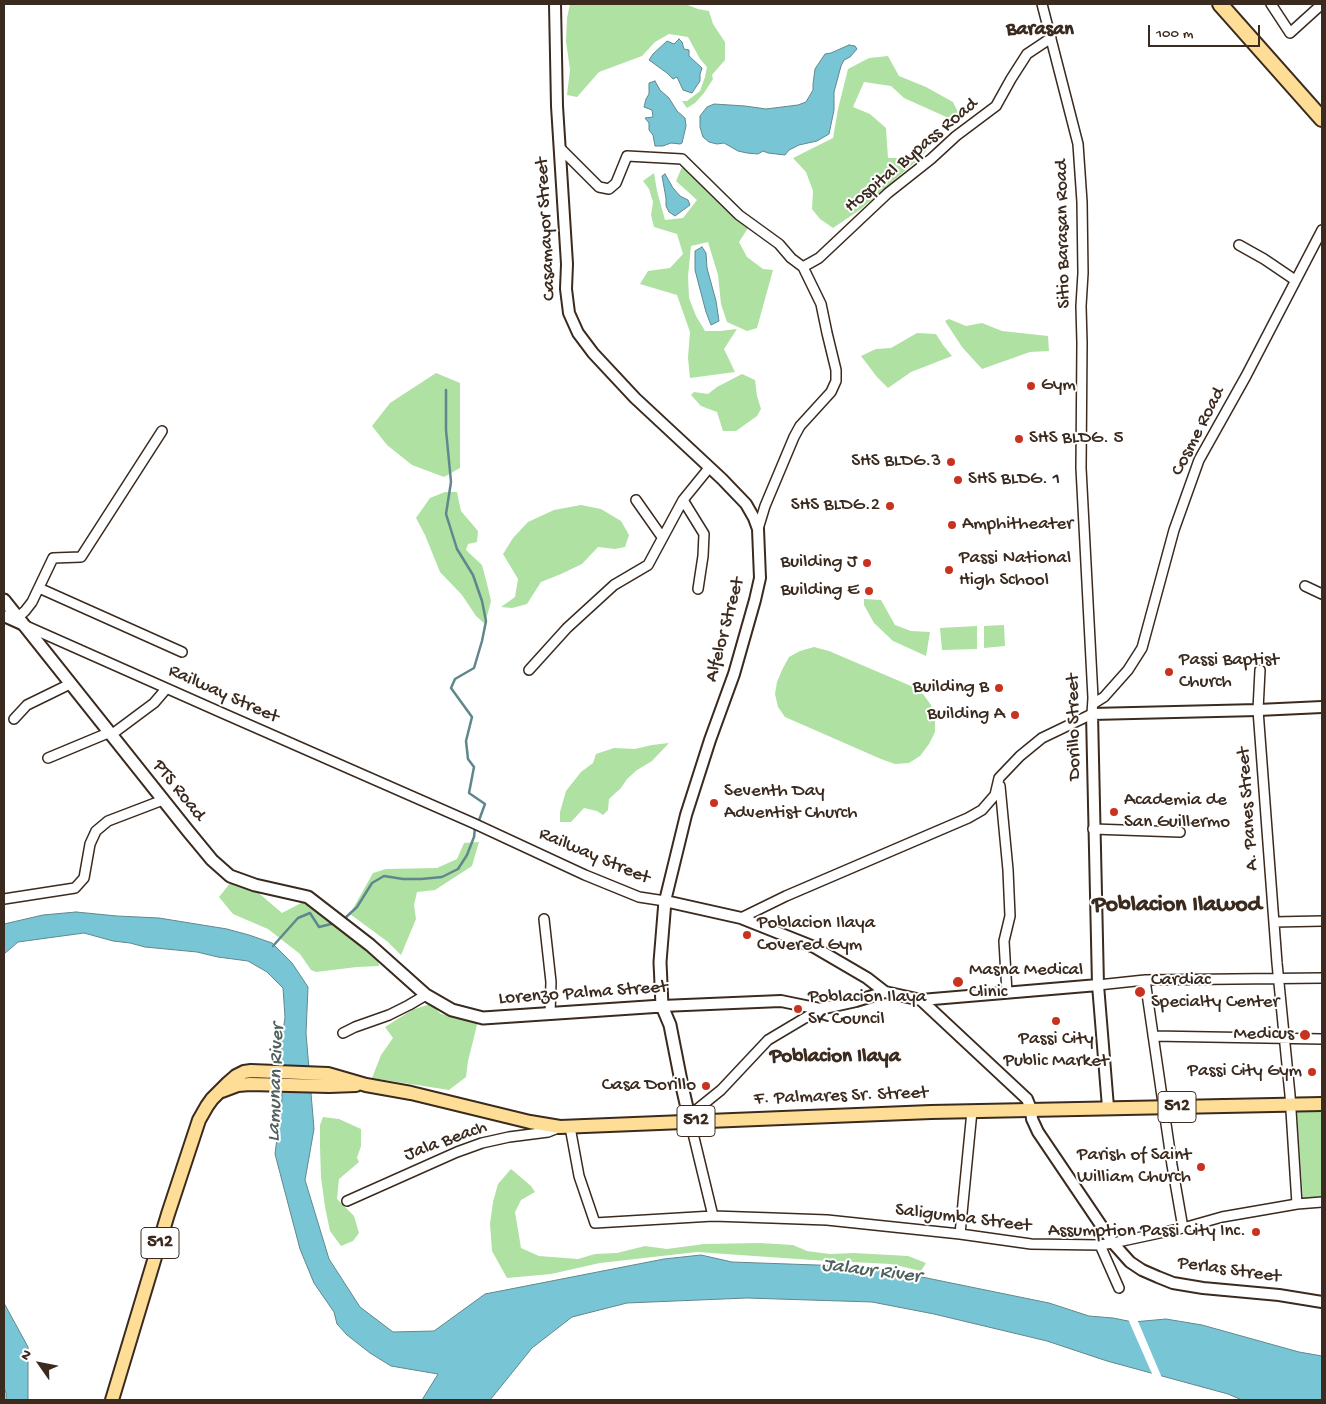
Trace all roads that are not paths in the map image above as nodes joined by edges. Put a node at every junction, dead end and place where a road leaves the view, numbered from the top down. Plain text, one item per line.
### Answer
1 (555, 4) edge
2 (1042, 4) edge
3 (1220, 4) edge
4 (1271, 4) edge
5 (1322, 4) edge
6 (1051, 38) junction
7 (1322, 119) edge
8 (560, 148) junction
9 (1322, 230) edge
10 (1239, 245) dead end
11 (803, 268) junction
12 (1295, 280) junction
13 (162, 431) dead end
14 (709, 468) junction
15 (1081, 468) joint
16 (636, 500) dead end
17 (683, 500) junction
18 (758, 529) junction
19 (662, 537) junction
20 (1305, 586) dead end
21 (39, 588) junction
22 (698, 590) dead end
23 (1322, 594) edge
24 (4, 600) edge
25 (4, 616) edge
26 (21, 621) junction
27 (182, 652) dead end
28 (529, 670) dead end
29 (1260, 670) dead end
30 (70, 684) junction
31 (166, 689) junction
32 (1322, 706) edge
33 (1092, 709) junction
34 (1258, 710) junction
35 (14, 719) dead end
36 (110, 734) junction
37 (48, 758) dead end
38 (999, 778) junction
39 (163, 800) junction
40 (1093, 829) junction
41 (1180, 832) dead end
42 (4, 899) edge
43 (665, 902) junction
44 (741, 918) junction
45 (544, 919) dead end
46 (1322, 921) edge
47 (1274, 922) junction
48 (370, 945) joint
49 (1322, 978) edge
50 (1279, 979) junction
51 (1145, 980) junction
52 (1098, 985) junction
53 (886, 992) junction
54 (1008, 993) junction
55 (426, 995) junction
56 (921, 1000) junction
57 (662, 1006) junction
58 (820, 1009) junction
59 (550, 1014) junction
60 (343, 1033) dead end
61 (1154, 1036) junction
62 (1283, 1037) junction
63 (1322, 1039) edge
64 (316, 1079) junction
65 (220, 1091) junction
66 (1290, 1104) junction
67 (1322, 1104) edge
68 (1108, 1107) junction
69 (1164, 1107) junction
70 (1031, 1110) junction
71 (972, 1111) junction
72 (690, 1118) junction
73 (565, 1127) junction
74 (347, 1201) dead end
75 (1322, 1202) edge
76 (1297, 1204) junction
77 (713, 1216) junction
78 (1183, 1228) junction
79 (960, 1234) junction
80 (1113, 1243) junction
81 (1100, 1245) junction
82 (1119, 1288) dead end
83 (1322, 1302) edge
84 (112, 1400) edge

1 - 8 street, Casamayor Street
2 - 6 street, Sitio Barasan Road
3 - 7 highway
4 - 5 street
6 - 11 street, Hospital Bypass Road
6 - 15 street, Sitio Barasan Road
8 - 11 street
8 - 14 street, Casamayor Street
9 - 12 street, Cosme Road
10 - 12 street
11 - 18 street, Alfelor Street
12 - 33 street, Cosme Road
13 - 21 street
14 - 17 street
14 - 18 street, Casamayor Street
15 - 33 street, Dorillo Street
16 - 19 street
17 - 19 street
17 - 22 street
18 - 43 street, Alfelor Street
19 - 28 street
20 - 23 street
21 - 26 street
21 - 27 street
24 - 26 main road, PTS Road
25 - 26 street
26 - 30 main road, PTS Road
26 - 31 street, Railway Street
29 - 34 street, A. Panes Street
30 - 35 street
30 - 36 main road, PTS Road
31 - 36 street
31 - 43 street, Railway Street
32 - 34 street
33 - 34 street
33 - 38 street, Cosme Road
33 - 40 street, Dorillo Street
34 - 47 street, A. Panes Street
36 - 37 street
36 - 39 main road, PTS Road
38 - 44 street
38 - 54 street
39 - 42 street
39 - 48 main road, PTS Road
40 - 41 street
40 - 52 street, Dorillo Street
43 - 44 street, Railway Street
43 - 57 main road
44 - 53 street, Railway Street
45 - 59 street
46 - 47 street
47 - 50 street, A. Panes Street
48 - 55 main road, Lorenzo Palma Street
49 - 50 street
50 - 51 street
50 - 62 street, A. Panes Street
51 - 52 street
51 - 61 street
52 - 54 street
52 - 68 street, Dorillo Street
53 - 56 street, Railway Street
53 - 58 street
54 - 56 street
55 - 59 main road, Lorenzo Palma Street
55 - 60 street
56 - 70 street
57 - 58 street, Lorenzo Palma Street
57 - 59 main road, Lorenzo Palma Street
57 - 72 main road
58 - 72 street
61 - 62 street
61 - 69 street
62 - 63 street
62 - 66 street, A. Panes Street
64 - 65 main road, 512
64 - 65 main road, 512
64 - 73 main road, F. Palmares Sr. Street / 512
65 - 84 main road, 512
66 - 67 main road, F. Palmares Sr. Street / 512
66 - 69 main road, F. Palmares Sr. Street / 512
66 - 76 street, A. Panes Street
68 - 69 main road, F. Palmares Sr. Street / 512
68 - 70 main road, F. Palmares Sr. Street / 512
69 - 78 street
70 - 71 main road, F. Palmares Sr. Street / 512
70 - 80 street
71 - 72 main road, F. Palmares Sr. Street / 512
71 - 79 street
72 - 73 main road, F. Palmares Sr. Street / 512
72 - 77 street
73 - 74 street, Jala Beach
73 - 77 street, Saligumba Street
75 - 76 street, Saligumba Street
76 - 78 street, Saligumba Street
77 - 79 street, Saligumba Street
78 - 80 street, Saligumba Street
79 - 81 street, Saligumba Street
80 - 81 street, Saligumba Street
80 - 83 street, Perlas Street
81 - 82 street

